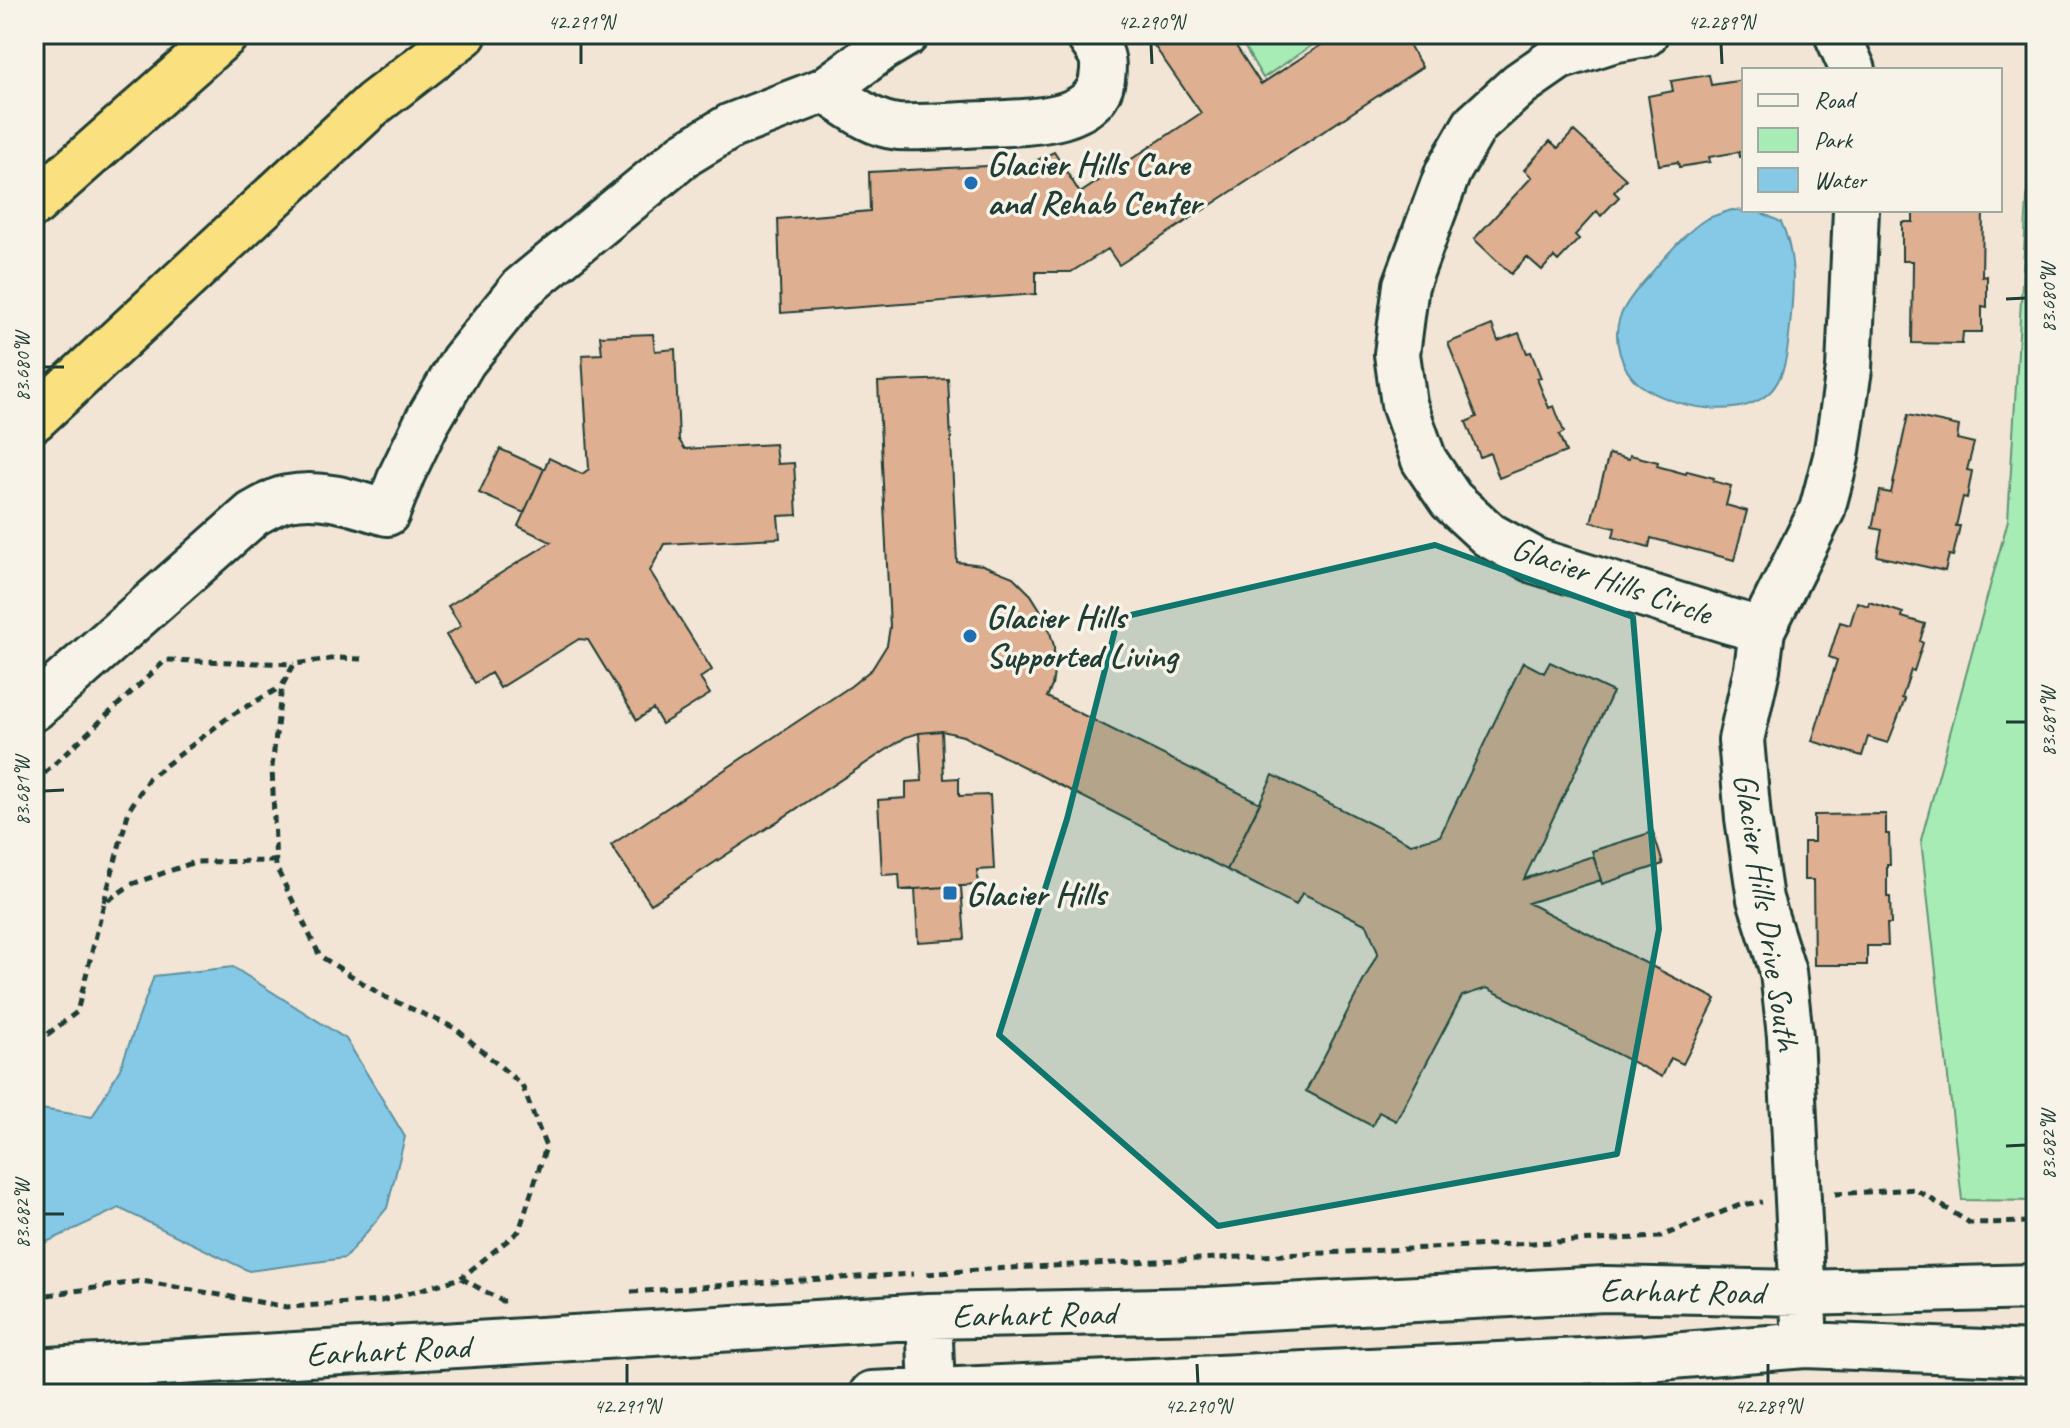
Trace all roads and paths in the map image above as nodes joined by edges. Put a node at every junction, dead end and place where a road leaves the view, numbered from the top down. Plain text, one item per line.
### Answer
1 (226, 34) edge
2 (464, 34) edge
3 (906, 34) edge
4 (1088, 34) edge
5 (1645, 34) edge
6 (1837, 34) edge
7 (1852, 68) edge
8 (825, 90) junction
9 (34, 204) edge
10 (1856, 212) edge
11 (34, 419) edge
12 (1762, 630) junction
13 (362, 659) dead end
14 (294, 664) junction
15 (282, 686) junction
16 (34, 708) edge
17 (34, 783) edge
18 (275, 861) junction
19 (104, 903) junction
20 (34, 1037) edge
21 (1798, 1197) junction
22 (2036, 1222) edge
23 (461, 1278) junction
24 (2036, 1287) edge
25 (628, 1292) dead end
26 (1802, 1293) junction
27 (34, 1297) edge
28 (518, 1300) dead end
29 (929, 1316) junction
30 (1805, 1345) junction
31 (2036, 1354) edge
32 (34, 1371) edge
33 (159, 1378) edge
34 (932, 1391) junction
35 (872, 1394) edge

1 - 9 highway
2 - 11 highway
3 - 8 street
4 - 8 street
5 - 12 street, Glacier Hills Circle
6 - 7 street
8 - 16 street
10 - 12 street, Glacier Hills Drive South
12 - 21 street, Glacier Hills Drive South
13 - 14 path
14 - 15 path
14 - 17 path
15 - 18 path
15 - 19 path
18 - 19 path
18 - 23 path
19 - 20 path
21 - 22 path
21 - 25 path
21 - 26 street, Glacier Hills Drive South
23 - 27 path
23 - 28 path
24 - 26 street, Earhart Road
26 - 29 street, Earhart Road
26 - 30 street, Glacier Hills Drive South
29 - 33 street, Earhart Road
29 - 34 street
30 - 31 street, Earhart Road
30 - 34 street, Earhart Road
32 - 33 street, Earhart Road
34 - 35 street, Earhart Road

